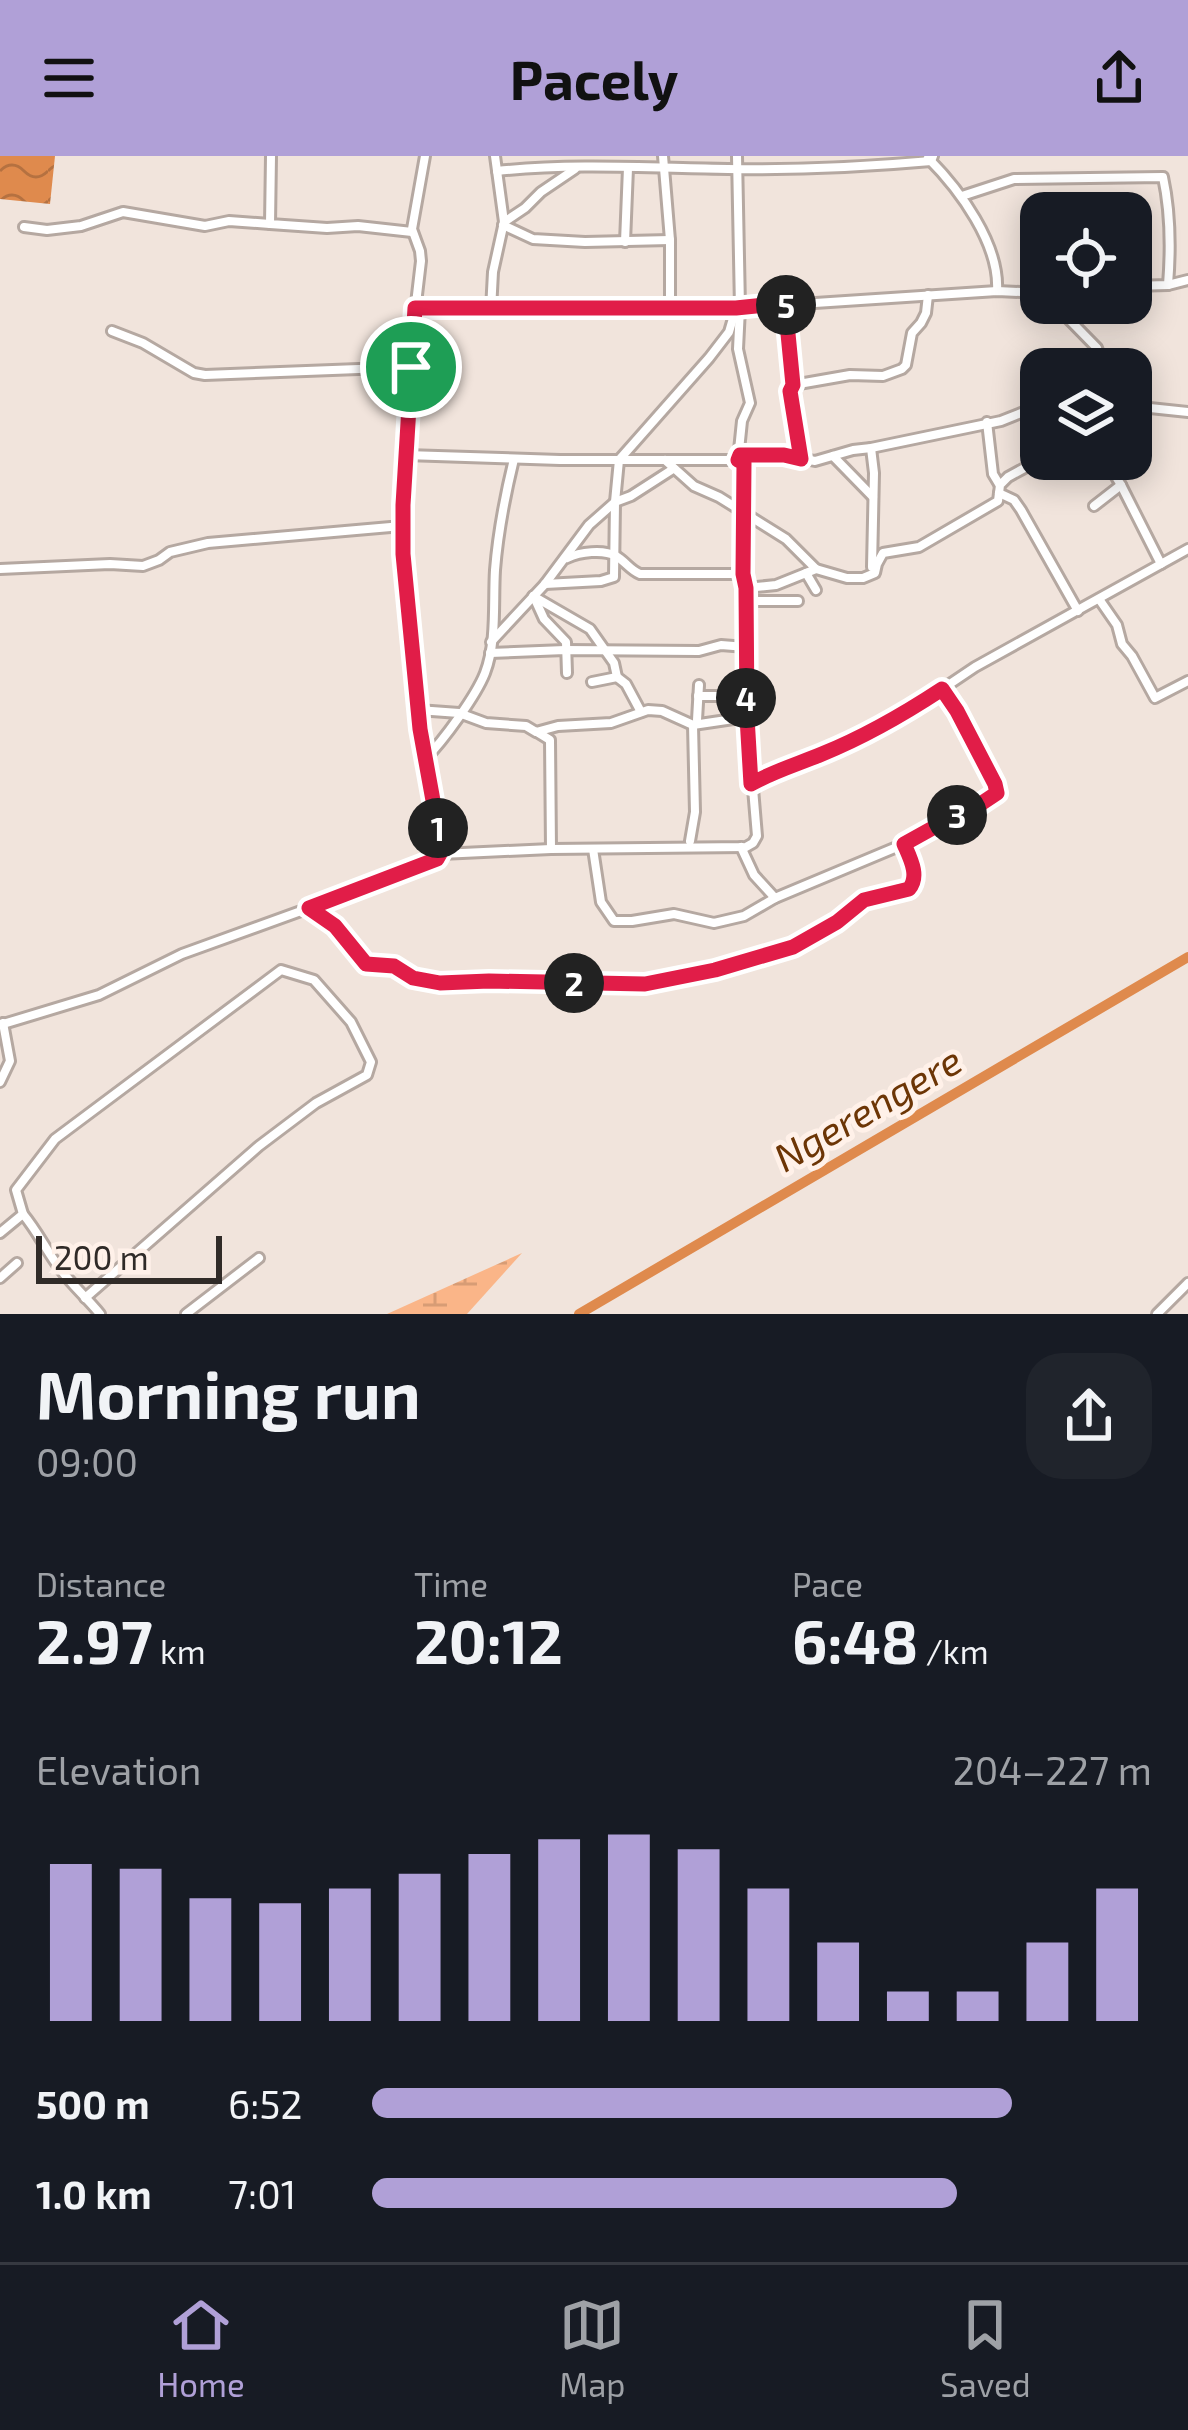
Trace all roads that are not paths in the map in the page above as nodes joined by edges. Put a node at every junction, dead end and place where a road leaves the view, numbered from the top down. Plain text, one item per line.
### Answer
1 (271, 156) edge
2 (425, 156) edge
3 (495, 156) edge
4 (663, 156) edge
5 (737, 156) edge
6 (930, 158) edge
7 (576, 168) junction
8 (628, 168) junction
9 (663, 168) junction
10 (736, 169) junction
11 (497, 171) junction
12 (962, 196) junction
13 (503, 223) junction
14 (270, 224) junction
15 (23, 227) dead end
16 (412, 232) junction
17 (670, 240) junction
18 (626, 242) junction
19 (1188, 280) edge
20 (1152, 285) edge
21 (1168, 285) junction
22 (997, 291) junction
23 (1020, 292) edge
24 (928, 296) junction
25 (785, 303) junction
26 (415, 308) junction
27 (670, 308) junction
28 (738, 308) junction
29 (490, 310) junction
30 (1074, 324) edge
31 (112, 332) dead end
32 (1097, 348) edge
33 (411, 367) junction
34 (793, 385) junction
35 (1152, 408) edge
36 (1188, 412) edge
37 (1020, 413) edge
38 (987, 422) junction
39 (871, 448) junction
40 (406, 455) junction
41 (833, 456) junction
42 (739, 457) junction
43 (514, 458) junction
44 (801, 459) junction
45 (619, 460) junction
46 (665, 460) junction
47 (674, 470) junction
48 (1020, 470) edge
49 (1118, 480) edge
50 (1121, 485) junction
51 (1000, 489) junction
52 (873, 497) junction
53 (615, 502) junction
54 (1094, 506) dead end
55 (744, 513) junction
56 (402, 526) junction
57 (1188, 549) edge
58 (616, 556) junction
59 (566, 558) junction
60 (1161, 565) junction
61 (0, 569) edge
62 (811, 571) junction
63 (743, 574) junction
64 (872, 574) junction
65 (545, 584) junction
66 (746, 588) junction
67 (816, 590) dead end
68 (533, 596) junction
69 (1099, 599) junction
70 (746, 601) junction
71 (798, 602) dead end
72 (1078, 611) junction
73 (746, 647) junction
74 (490, 648) junction
75 (567, 650) junction
76 (602, 650) junction
77 (568, 673) dead end
78 (617, 677) junction
79 (1188, 681) edge
80 (592, 682) dead end
81 (942, 689) junction
82 (746, 696) junction
83 (418, 710) junction
84 (641, 712) junction
85 (459, 713) junction
86 (747, 717) junction
87 (695, 722) junction
88 (536, 732) junction
89 (425, 759) junction
90 (751, 784) junction
91 (690, 841) dead end
92 (904, 844) junction
93 (741, 847) junction
94 (551, 849) junction
95 (593, 849) junction
96 (441, 854) junction
97 (775, 898) junction
98 (309, 908) junction
99 (2, 1024) edge
100 (0, 1082) edge
101 (22, 1214) junction
102 (0, 1233) edge
103 (260, 1258) dead end
104 (17, 1263) dead end
105 (0, 1278) edge
106 (1188, 1283) edge
107 (85, 1298) junction
108 (100, 1314) edge
109 (186, 1314) edge
110 (1157, 1314) edge

1 - 14 street
2 - 16 street
3 - 11 street
4 - 9 street
5 - 10 street
6 - 10 street
6 - 12 street
7 - 8 street
7 - 11 street
7 - 13 street
8 - 9 street
8 - 18 street
9 - 10 street
9 - 17 street
10 - 28 street
11 - 13 street
12 - 21 street
12 - 22 street
13 - 18 street
13 - 29 street
14 - 15 street
14 - 16 street
16 - 26 street
17 - 18 street
17 - 27 street
19 - 21 street
20 - 21 street
22 - 23 street
22 - 24 street
24 - 25 street
24 - 34 street
25 - 28 street
25 - 34 street
26 - 29 street
26 - 33 street
27 - 28 street
27 - 29 street
28 - 42 street
28 - 45 street
30 - 32 street
31 - 33 street
33 - 40 street
34 - 44 street
35 - 36 street
37 - 38 street
38 - 39 street
38 - 51 street
39 - 41 street
39 - 52 street
40 - 43 street
40 - 56 street
41 - 44 street
41 - 52 street
42 - 44 street
42 - 46 street
42 - 55 street
43 - 45 street
43 - 74 street
45 - 46 street
45 - 53 street
46 - 47 street
47 - 53 street
47 - 55 street
48 - 51 street
49 - 50 street
50 - 54 street
50 - 60 street
51 - 64 street
51 - 72 street
52 - 64 street
53 - 58 street
53 - 59 street
55 - 62 street
55 - 63 street
56 - 61 street
56 - 83 street
57 - 60 street
58 - 59 street
58 - 63 street
58 - 65 street
59 - 65 street
60 - 69 street
62 - 64 street
62 - 66 street
62 - 67 street
63 - 66 street
65 - 68 street
66 - 70 street
68 - 74 street
68 - 75 street
68 - 76 street
69 - 72 street
69 - 79 street
70 - 71 street
70 - 73 street
72 - 81 street
73 - 76 street
73 - 82 street
74 - 75 street
74 - 85 street
75 - 76 street
75 - 77 street
76 - 78 street
78 - 80 street
78 - 84 street
81 - 90 street
81 - 92 street
82 - 86 street
82 - 87 street
83 - 85 street
83 - 89 street
84 - 87 street
84 - 88 street
85 - 88 street
85 - 89 street
86 - 87 street
86 - 90 street
87 - 91 street
88 - 94 street
89 - 96 street
90 - 93 street
92 - 97 street
92 - 98 street
93 - 95 street
93 - 97 street
94 - 95 street
94 - 96 street
95 - 97 street
96 - 98 street
98 - 99 street
99 - 100 street
101 - 102 street
101 - 107 street
101 - 107 street
103 - 109 street
104 - 105 street
106 - 110 street
107 - 108 street

